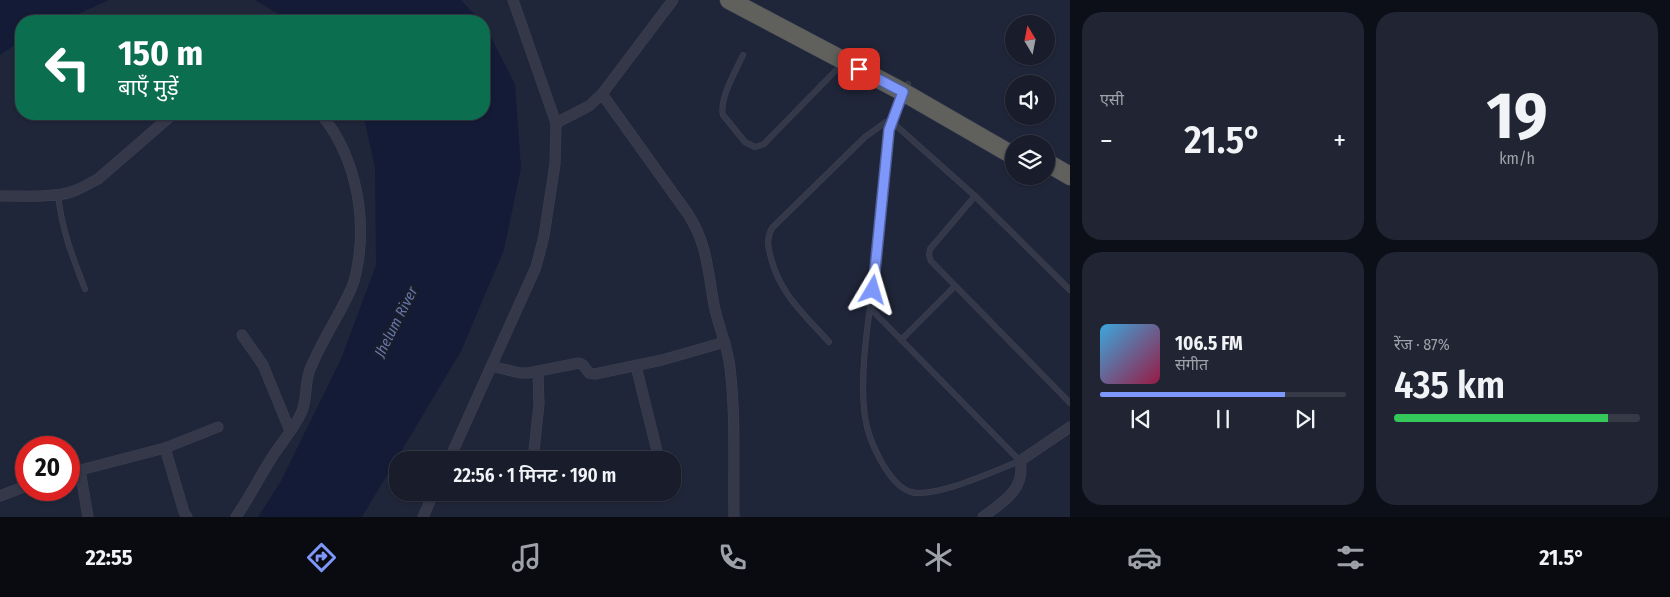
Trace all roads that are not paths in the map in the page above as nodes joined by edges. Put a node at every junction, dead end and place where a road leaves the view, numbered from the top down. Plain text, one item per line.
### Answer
1 (513, 0) edge
2 (673, 0) edge
3 (729, 0) edge
4 (751, 0) edge
5 (742, 55) dead end
6 (848, 57) junction
7 (906, 88) junction
8 (602, 94) junction
9 (166, 120) edge
10 (327, 120) edge
11 (891, 121) junction
12 (556, 122) junction
13 (1005, 139) edge
14 (1005, 150) edge
15 (1055, 167) edge
16 (1070, 176) edge
17 (1055, 180) edge
18 (1070, 188) edge
19 (58, 194) junction
20 (0, 196) edge
21 (975, 196) junction
22 (955, 286) junction
23 (85, 289) dead end
24 (1070, 290) edge
25 (871, 309) junction
26 (242, 335) dead end
27 (901, 340) junction
28 (725, 342) junction
29 (829, 342) dead end
30 (491, 366) junction
31 (636, 366) junction
32 (538, 371) junction
33 (1070, 404) edge
34 (1070, 427) edge
35 (218, 428) dead end
36 (290, 430) junction
37 (165, 448) junction
38 (453, 451) edge
39 (534, 451) edge
40 (657, 451) edge
41 (1020, 461) junction
42 (80, 470) joint
43 (15, 490) edge
44 (0, 496) edge
45 (430, 501) edge
46 (88, 517) edge
47 (187, 517) edge
48 (236, 517) edge
49 (423, 517) edge
50 (734, 517) edge
51 (983, 517) edge

1 - 12 street
2 - 8 street
3 - 6 highway
4 - 6 highway
5 - 6 lane
6 - 7 highway
7 - 11 lane
7 - 13 highway
7 - 14 highway
8 - 12 street
8 - 28 street
9 - 19 street
10 - 36 street
11 - 21 lane
11 - 25 lane
11 - 29 lane
12 - 30 street
15 - 16 highway
17 - 18 highway
19 - 20 street
19 - 23 lane
21 - 22 lane
21 - 24 lane
22 - 27 lane
22 - 33 lane
25 - 27 lane
25 - 41 lane
26 - 36 street
27 - 41 lane
28 - 31 street
28 - 50 street
30 - 32 street
30 - 38 street
31 - 32 street
31 - 40 street
32 - 39 street
34 - 41 street
35 - 37 street
36 - 48 street
37 - 42 street
37 - 47 street
41 - 51 street
42 - 46 street
43 - 44 street
45 - 49 street

